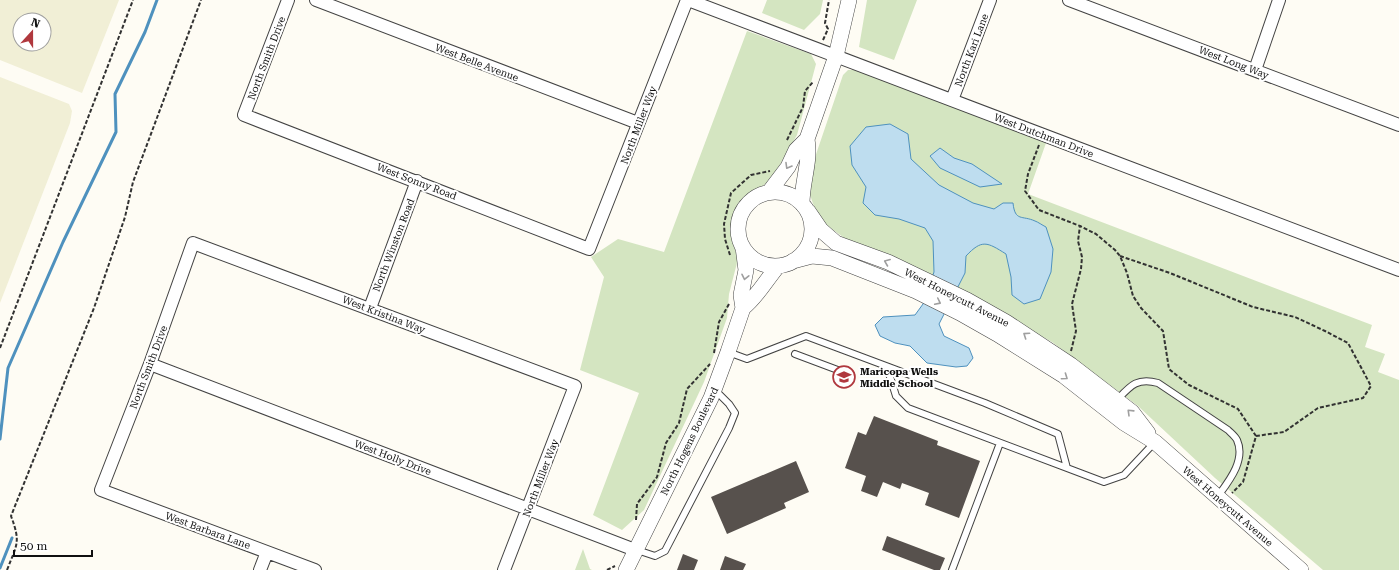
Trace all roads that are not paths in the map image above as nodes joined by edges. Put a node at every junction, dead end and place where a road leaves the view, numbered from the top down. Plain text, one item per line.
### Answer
1 (288, 0) edge
2 (316, 0) edge
3 (688, 0) edge
4 (849, 0) edge
5 (990, 0) edge
6 (1069, 0) edge
7 (1279, 0) edge
8 (836, 56) junction
9 (1255, 70) junction
10 (952, 100) junction
11 (244, 115) joint
12 (638, 124) junction
13 (1399, 125) edge
14 (807, 139) junction
15 (417, 181) junction
16 (769, 192) junction
17 (805, 207) junction
18 (193, 243) joint
19 (743, 247) junction
20 (589, 249) joint
21 (793, 261) junction
22 (778, 266) junction
23 (1399, 270) edge
24 (919, 285) junction
25 (737, 305) junction
26 (963, 307) junction
27 (370, 308) junction
28 (728, 352) junction
29 (795, 354) dead end
30 (150, 364) junction
31 (887, 366) junction
32 (851, 375) dead end
33 (575, 386) joint
34 (714, 389) junction
35 (1117, 400) junction
36 (1155, 442) junction
37 (1000, 443) junction
38 (1067, 468) junction
39 (101, 490) joint
40 (1220, 499) junction
41 (528, 509) junction
42 (635, 550) junction
43 (267, 552) junction
44 (260, 570) edge
45 (315, 570) edge
46 (504, 570) edge
47 (626, 570) edge
48 (952, 570) edge
49 (1301, 570) edge

1 - 11 street, North Smith Drive
2 - 12 street, West Belle Avenue
3 - 8 street, West Dutchman Drive
3 - 12 street, North Miller Way
4 - 8 street
5 - 10 street, North Kari Lane
6 - 9 street, West Long Way
7 - 9 street
8 - 10 street, West Dutchman Drive
8 - 14 street
9 - 13 street, West Long Way
10 - 23 street, West Dutchman Drive
11 - 15 street, West Sonny Road
12 - 20 street, North Miller Way
14 -> 16 street
14 - 17 street
15 - 20 street, West Sonny Road
15 - 27 street, North Winston Road
16 - 17 street
16 - 19 street
17 - 21 street
24 -> 17 street, West Honeycutt Avenue
18 - 27 street, West Kristina Way
18 - 30 street, North Smith Drive
19 - 22 street
19 -> 25 street, North Hogens Boulevard
21 - 22 street
21 - 24 street, West Honeycutt Avenue
22 - 25 street, North Hogens Boulevard
24 - 26 street, West Honeycutt Avenue
25 - 28 street, North Hogens Boulevard
35 -> 26 street, West Honeycutt Avenue
26 -> 36 street, West Honeycutt Avenue
27 - 33 street, West Kristina Way
28 - 31 lane
28 - 34 street, North Hogens Boulevard
29 - 32 lane
30 - 39 street, North Smith Drive
30 - 41 street, West Holly Drive
31 - 37 lane
31 - 38 lane
33 - 41 street, North Miller Way
34 - 42 street, North Hogens Boulevard
34 - 42 lane
36 -> 35 street, West Honeycutt Avenue
35 - 40 lane
36 - 38 lane
36 - 40 street, West Honeycutt Avenue
37 - 38 lane
37 - 48 lane
39 - 43 street, West Barbara Lane
40 - 49 street, West Honeycutt Avenue
41 - 42 street, West Holly Drive
41 - 46 street, North Miller Way
42 - 47 street, North Hogens Boulevard
43 - 44 street
43 - 45 street, West Barbara Lane

